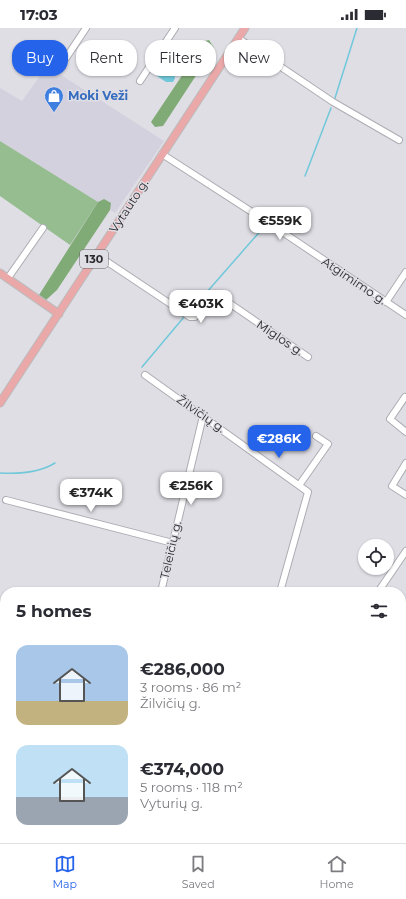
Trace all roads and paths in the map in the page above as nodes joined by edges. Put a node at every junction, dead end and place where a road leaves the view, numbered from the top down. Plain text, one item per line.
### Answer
1 (86, 28) edge
2 (175, 28) edge
3 (244, 28) edge
4 (238, 38) junction
5 (68, 55) edge
6 (140, 81) dead end
7 (399, 140) dead end
8 (162, 154) junction
9 (43, 228) dead end
10 (97, 254) junction
11 (406, 272) edge
12 (0, 273) edge
13 (8, 278) junction
14 (386, 302) junction
15 (58, 314) junction
16 (406, 316) edge
17 (308, 357) dead end
18 (145, 374) dead end
19 (405, 397) dead end
20 (0, 403) edge
21 (203, 416) junction
22 (406, 432) edge
23 (316, 436) dead end
24 (406, 463) edge
25 (300, 484) junction
26 (406, 495) edge
27 (6, 500) dead end
28 (173, 543) junction
29 (406, 551) edge
30 (162, 587) edge
31 (281, 587) edge
32 (381, 587) edge

1 - 5 street
2 - 6 street
3 - 4 main road, Vytauto g. / 130
4 - 7 street
4 - 8 main road, Vytauto g. / 130
8 - 10 main road, Vytauto g. / 130
8 - 14 street, Atgimimo g.
9 - 13 street
10 - 15 main road, Vytauto g. / 130
10 - 17 street, Miglos g.
11 - 14 street
12 - 13 main road
13 - 15 main road
14 - 16 street, Atgimimo g.
15 - 20 main road, Vytauto g. / 130
18 - 21 street, Žilvičių g.
19 - 22 street
21 - 25 street, Žilvičių g.
21 - 28 street, Teleičių g.
23 - 25 street
24 - 26 street
25 - 31 street
27 - 28 street
28 - 30 street, Teleičių g.
29 - 32 street

